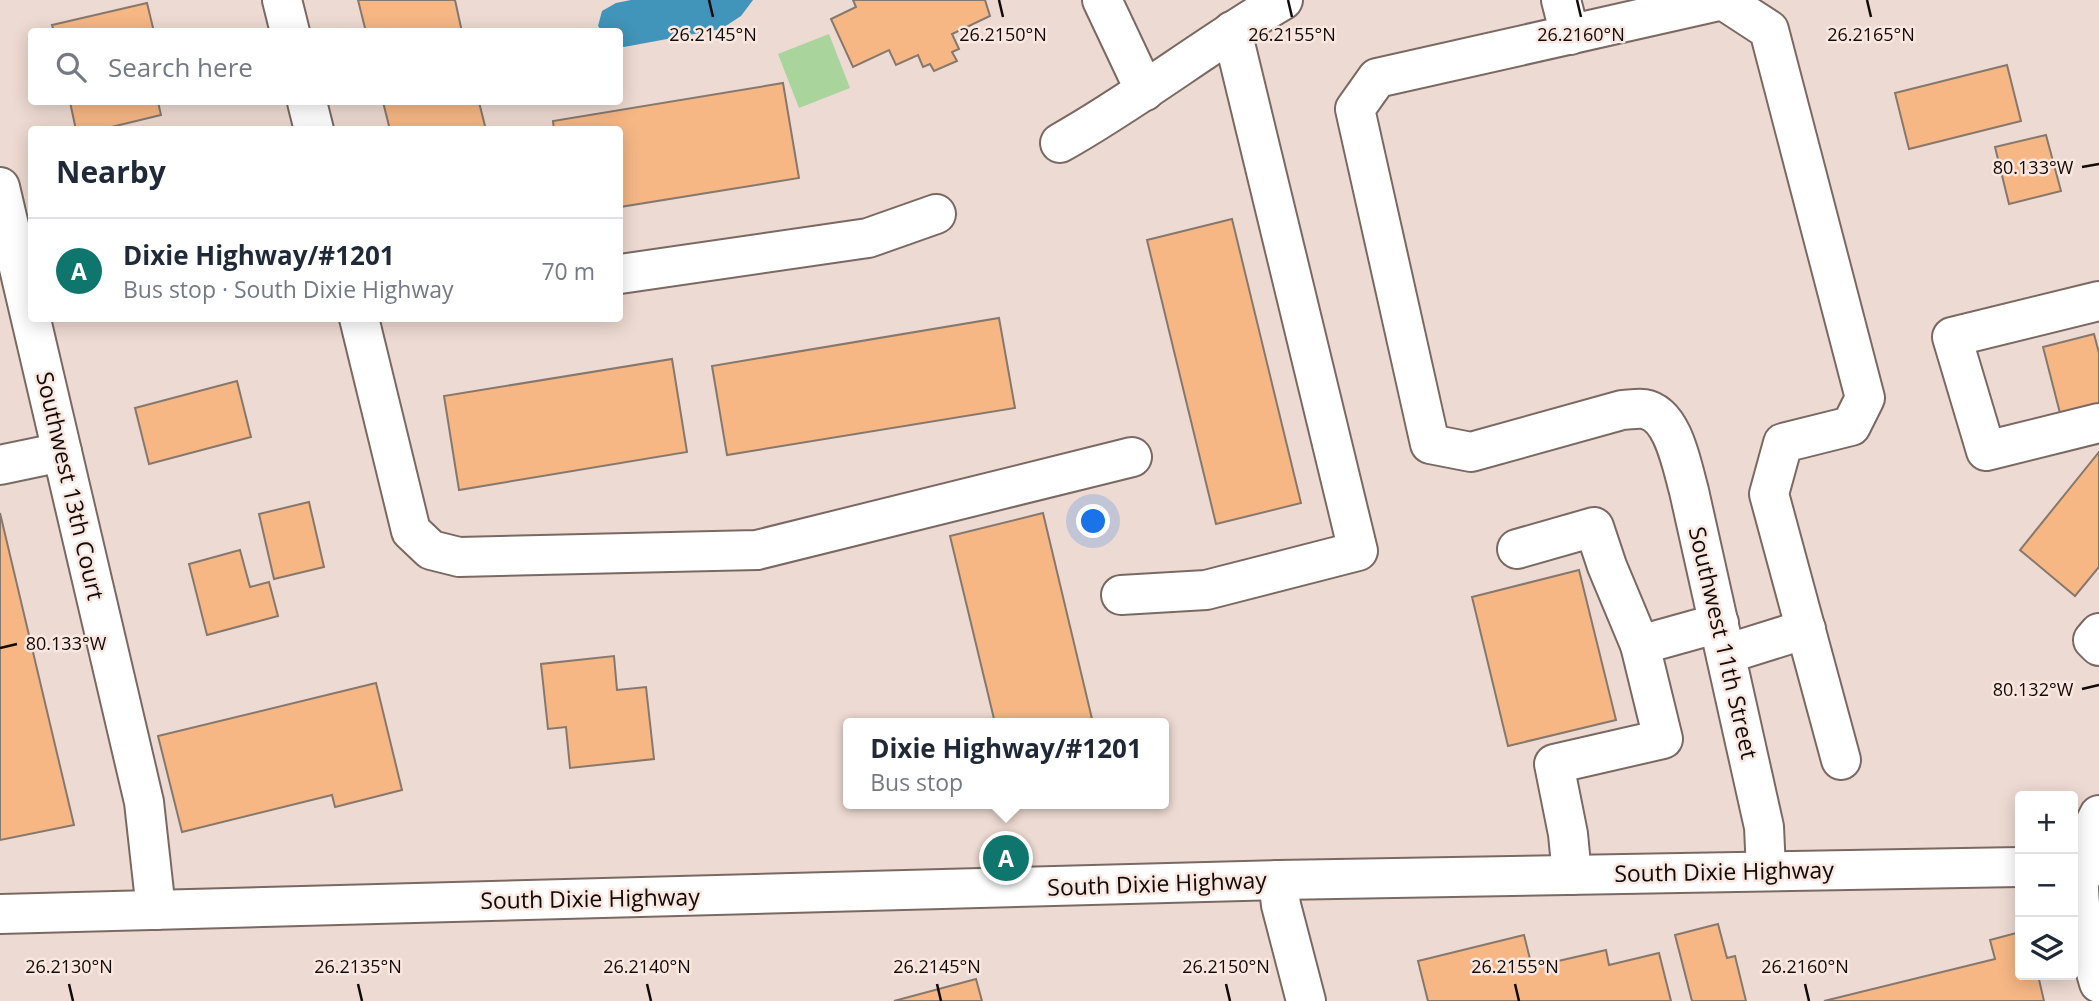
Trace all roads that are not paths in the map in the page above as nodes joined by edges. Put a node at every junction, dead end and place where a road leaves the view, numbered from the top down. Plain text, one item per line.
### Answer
1 (282, 0) edge
2 (1102, 0) edge
3 (1283, 0) edge
4 (1566, 17) edge
5 (289, 28) edge
6 (1232, 31) junction
7 (1145, 91) junction
8 (308, 105) edge
9 (313, 126) edge
10 (1060, 143) dead end
11 (0, 187) edge
12 (936, 214) dead end
13 (623, 274) edge
14 (2099, 301) edge
15 (28, 307) edge
16 (32, 322) edge
17 (363, 322) edge
18 (2099, 423) edge
19 (62, 452) junction
20 (1132, 457) dead end
21 (0, 465) edge
22 (1517, 550) dead end
23 (1121, 595) dead end
24 (1806, 629) junction
25 (2099, 633) edge
26 (1722, 639) junction
27 (1640, 645) junction
28 (2099, 646) edge
29 (1841, 760) dead end
30 (2099, 815) edge
31 (2084, 866) edge
32 (2015, 867) edge
33 (1766, 870) junction
34 (1572, 875) junction
35 (1278, 880) junction
36 (156, 910) junction
37 (0, 914) edge
38 (2099, 984) edge
39 (1306, 1001) edge

1 - 5 main road
2 - 7 main road
3 - 6 main road
4 - 24 main road
4 - 26 main road, Southwest 11th Street
6 - 7 main road
6 - 23 main road
7 - 10 main road
8 - 9 main road
11 - 15 main road, Southwest 13th Court
12 - 13 main road
14 - 18 main road
16 - 19 main road, Southwest 13th Court
17 - 20 main road
19 - 21 main road
19 - 36 main road, Southwest 13th Court
22 - 27 main road
24 - 26 main road
24 - 29 main road
25 - 28 main road
26 - 27 main road
26 - 33 main road, Southwest 11th Street
27 - 34 main road
30 - 31 main road
31 - 38 main road
32 - 33 main road, South Dixie Highway
33 - 34 main road, South Dixie Highway
34 - 35 main road, South Dixie Highway
35 - 36 main road, South Dixie Highway
35 - 39 main road
36 - 37 main road, South Dixie Highway

